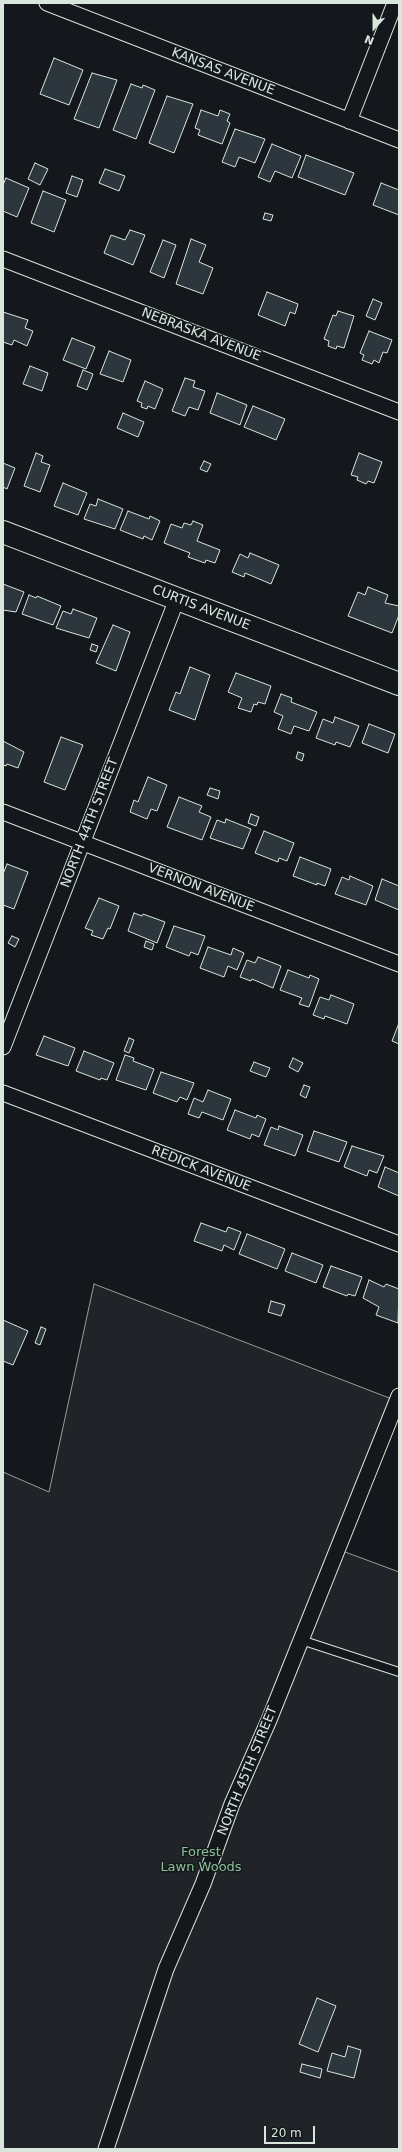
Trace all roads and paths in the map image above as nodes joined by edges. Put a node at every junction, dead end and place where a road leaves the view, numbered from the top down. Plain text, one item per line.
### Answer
1 (47, 3) edge
2 (394, 3) edge
3 (349, 121) junction
4 (399, 140) edge
5 (3, 259) edge
6 (399, 412) edge
7 (3, 532) edge
8 (177, 599) junction
9 (399, 684) edge
10 (3, 812) edge
11 (82, 842) junction
12 (399, 964) edge
13 (3, 1047) edge
14 (3, 1092) edge
15 (399, 1244) edge
16 (399, 1396) edge
17 (301, 1640) junction
18 (399, 1672) edge
19 (106, 2149) edge

1 - 3 street, KANSAS AVENUE
2 - 3 street
3 - 4 street, KANSAS AVENUE
5 - 6 street, NEBRASKA AVENUE
7 - 8 street, CURTIS AVENUE
8 - 9 street, CURTIS AVENUE
8 - 11 street, NORTH 44TH STREET
10 - 11 street, VERNON AVENUE
11 - 12 street, VERNON AVENUE
11 - 13 street, NORTH 44TH STREET
14 - 15 street, REDICK AVENUE
16 - 17 street, NORTH 45TH STREET
17 - 18 lane
17 - 19 street, NORTH 45TH STREET

